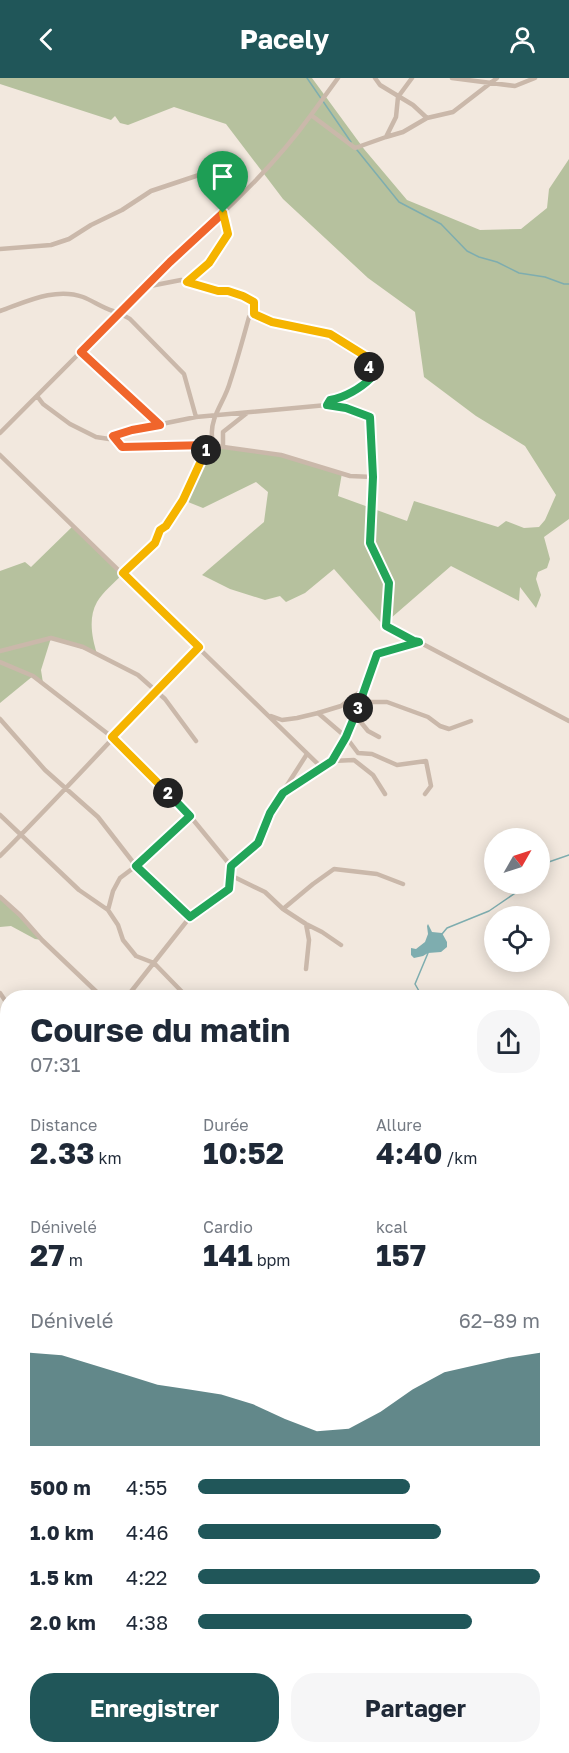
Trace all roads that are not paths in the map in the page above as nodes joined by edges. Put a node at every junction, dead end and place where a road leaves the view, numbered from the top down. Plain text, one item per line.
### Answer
1 (338, 78) edge
2 (375, 78) edge
3 (412, 78) edge
4 (452, 78) edge
5 (497, 78) edge
6 (535, 78) edge
7 (491, 84) junction
8 (398, 97) junction
9 (311, 115) junction
10 (427, 118) junction
11 (386, 136) junction
12 (236, 200) junction
13 (223, 213) junction
14 (0, 249) edge
15 (187, 282) junction
16 (145, 287) junction
17 (0, 311) edge
18 (120, 312) junction
19 (254, 314) junction
20 (81, 352) junction
21 (37, 396) junction
22 (327, 405) junction
23 (249, 412) junction
24 (215, 415) junction
25 (196, 417) junction
26 (160, 425) junction
27 (0, 433) edge
28 (113, 436) junction
29 (209, 445) junction
30 (222, 447) junction
31 (0, 455) edge
32 (373, 477) junction
33 (123, 573) junction
34 (419, 642) junction
35 (199, 647) junction
36 (0, 651) edge
37 (0, 662) edge
38 (365, 688) junction
39 (156, 692) junction
40 (360, 702) junction
41 (318, 713) junction
42 (268, 715) junction
43 (355, 715) junction
44 (0, 719) edge
45 (471, 721) dead end
46 (569, 721) edge
47 (112, 737) junction
48 (346, 737) junction
49 (379, 737) dead end
50 (196, 741) dead end
51 (307, 753) junction
52 (332, 761) junction
53 (321, 767) junction
54 (66, 790) junction
55 (283, 793) junction
56 (385, 794) dead end
57 (425, 794) dead end
58 (0, 816) edge
59 (190, 816) junction
60 (20, 836) junction
61 (0, 856) edge
62 (136, 866) junction
63 (231, 866) junction
64 (230, 875) junction
65 (403, 884) dead end
66 (0, 897) edge
67 (283, 909) junction
68 (108, 910) junction
69 (190, 917) junction
70 (306, 924) junction
71 (341, 945) dead end
72 (154, 963) junction
73 (306, 969) dead end
74 (95, 990) edge
75 (132, 990) edge
76 (180, 990) edge

1 - 9 street
2 - 8 street
3 - 8 street
4 - 7 street
5 - 7 street
6 - 7 street
7 - 10 street
8 - 10 street
8 - 11 street
9 - 11 street
9 - 12 street
10 - 11 street
12 - 13 street
12 - 14 street
13 - 15 street
13 - 16 street
15 - 16 street
15 - 19 street
16 - 18 street
17 - 18 street
18 - 20 street
18 - 25 street
19 - 22 street
19 - 24 street
20 - 21 street
20 - 26 street
21 - 27 street
21 - 28 street
22 - 23 street
22 - 32 street
23 - 24 street
23 - 30 street
24 - 25 street
24 - 29 street
25 - 26 street
26 - 28 street
28 - 29 street
29 - 30 street
29 - 33 street
30 - 32 street
31 - 33 street
32 - 34 street
33 - 35 street
34 - 38 street
34 - 46 street
35 - 39 street
35 - 42 street
36 - 39 street
37 - 47 street
38 - 40 street
38 - 41 street
39 - 47 street
39 - 50 street
40 - 43 street
40 - 45 street
41 - 42 street
41 - 48 street
42 - 51 street
43 - 48 street
43 - 49 street
44 - 54 street
47 - 54 street
47 - 59 street
48 - 52 street
48 - 57 street
51 - 53 street
51 - 55 street
52 - 53 street
52 - 56 street
53 - 55 street
54 - 60 street
54 - 62 street
55 - 63 street
58 - 60 street
59 - 62 street
59 - 63 street
60 - 61 street
60 - 68 street
62 - 68 street
62 - 69 street
63 - 64 street
64 - 67 street
64 - 69 street
65 - 67 street
66 - 74 street
67 - 70 street
68 - 72 street
69 - 72 street
70 - 71 street
70 - 73 street
72 - 75 street
72 - 76 street

